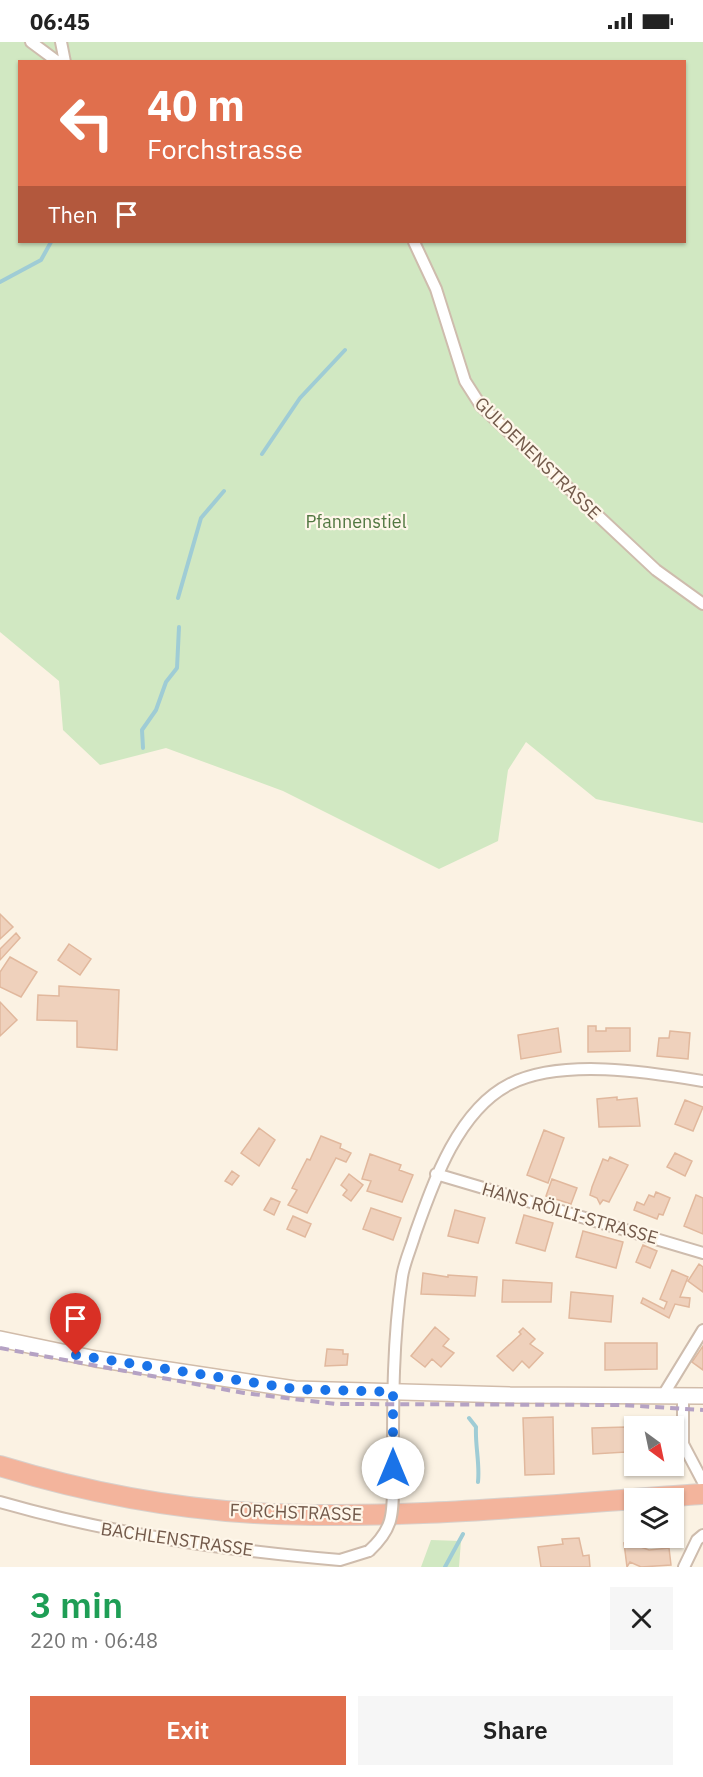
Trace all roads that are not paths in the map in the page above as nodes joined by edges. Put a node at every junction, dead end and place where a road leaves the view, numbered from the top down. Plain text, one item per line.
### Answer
1 (31, 42) edge
2 (61, 42) edge
3 (55, 60) edge
4 (65, 60) edge
5 (414, 243) edge
6 (703, 604) edge
7 (703, 1081) edge
8 (436, 1174) junction
9 (703, 1253) edge
10 (703, 1330) edge
11 (0, 1339) edge
12 (393, 1392) junction
13 (662, 1396) junction
14 (703, 1396) edge
15 (682, 1397) junction
16 (0, 1466) edge
17 (0, 1478) edge
18 (702, 1484) edge
19 (0, 1502) edge
20 (703, 1504) edge
21 (684, 1505) edge
22 (624, 1510) edge
23 (703, 1535) edge
24 (684, 1567) edge

1 - 3 street
2 - 4 street
5 - 6 street, GULDENENSTRASSE
7 - 8 street, BACHLENSTRASSE
8 - 9 street, HANS RÖLLI-STRASSE
8 - 12 street, BACHLENSTRASSE
10 - 13 street
11 - 12 main road
12 - 13 main road
12 - 19 street, BACHLENSTRASSE, bridge
13 - 15 main road
14 - 15 main road
15 - 18 street
16 - 18 highway, FORCHSTRASSE
17 - 22 highway, FORCHSTRASSE
20 - 21 highway
23 - 24 street

